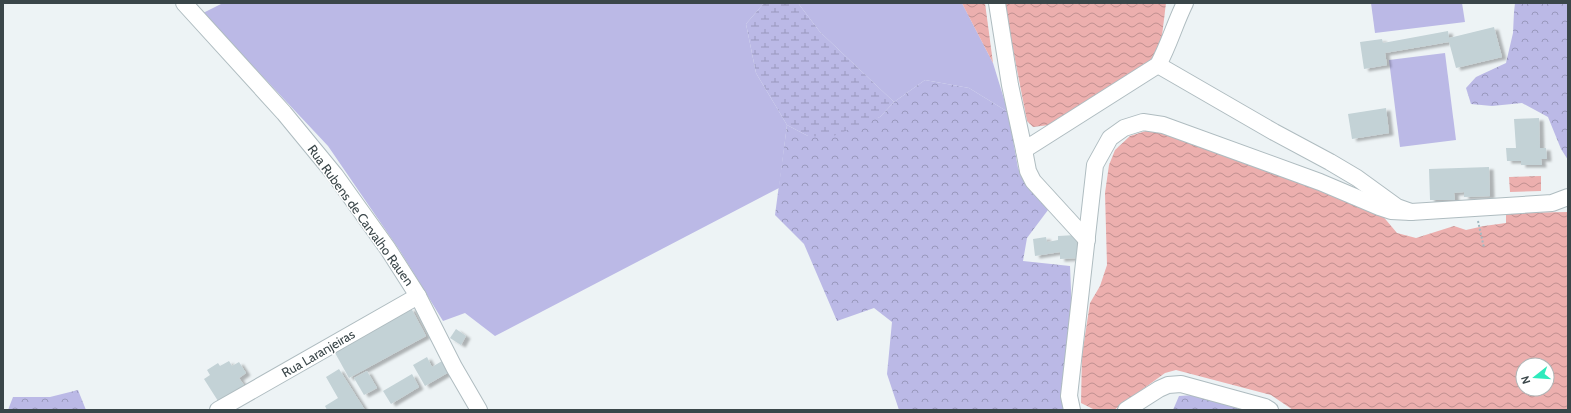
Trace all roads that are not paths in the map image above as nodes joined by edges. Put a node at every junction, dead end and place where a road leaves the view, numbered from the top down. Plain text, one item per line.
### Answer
1 (996, 3) edge
2 (1185, 3) edge
3 (189, 5) edge
4 (1158, 65) junction
5 (1024, 150) junction
6 (1568, 197) edge
7 (1411, 212) junction
8 (1087, 240) junction
9 (418, 296) junction
10 (218, 410) edge
11 (479, 410) edge
12 (1072, 410) edge
13 (1126, 410) edge
14 (1270, 410) edge

1 - 5 street
2 - 4 street
3 - 9 street, Rua Rubens de Carvalho Rauen
4 - 5 street
4 - 7 street
5 - 8 street
6 - 7 street
7 - 8 street
8 - 12 street
9 - 10 street, Rua Laranjeiras
9 - 11 street, Rua Rubens de Carvalho Rauen
13 - 14 street

